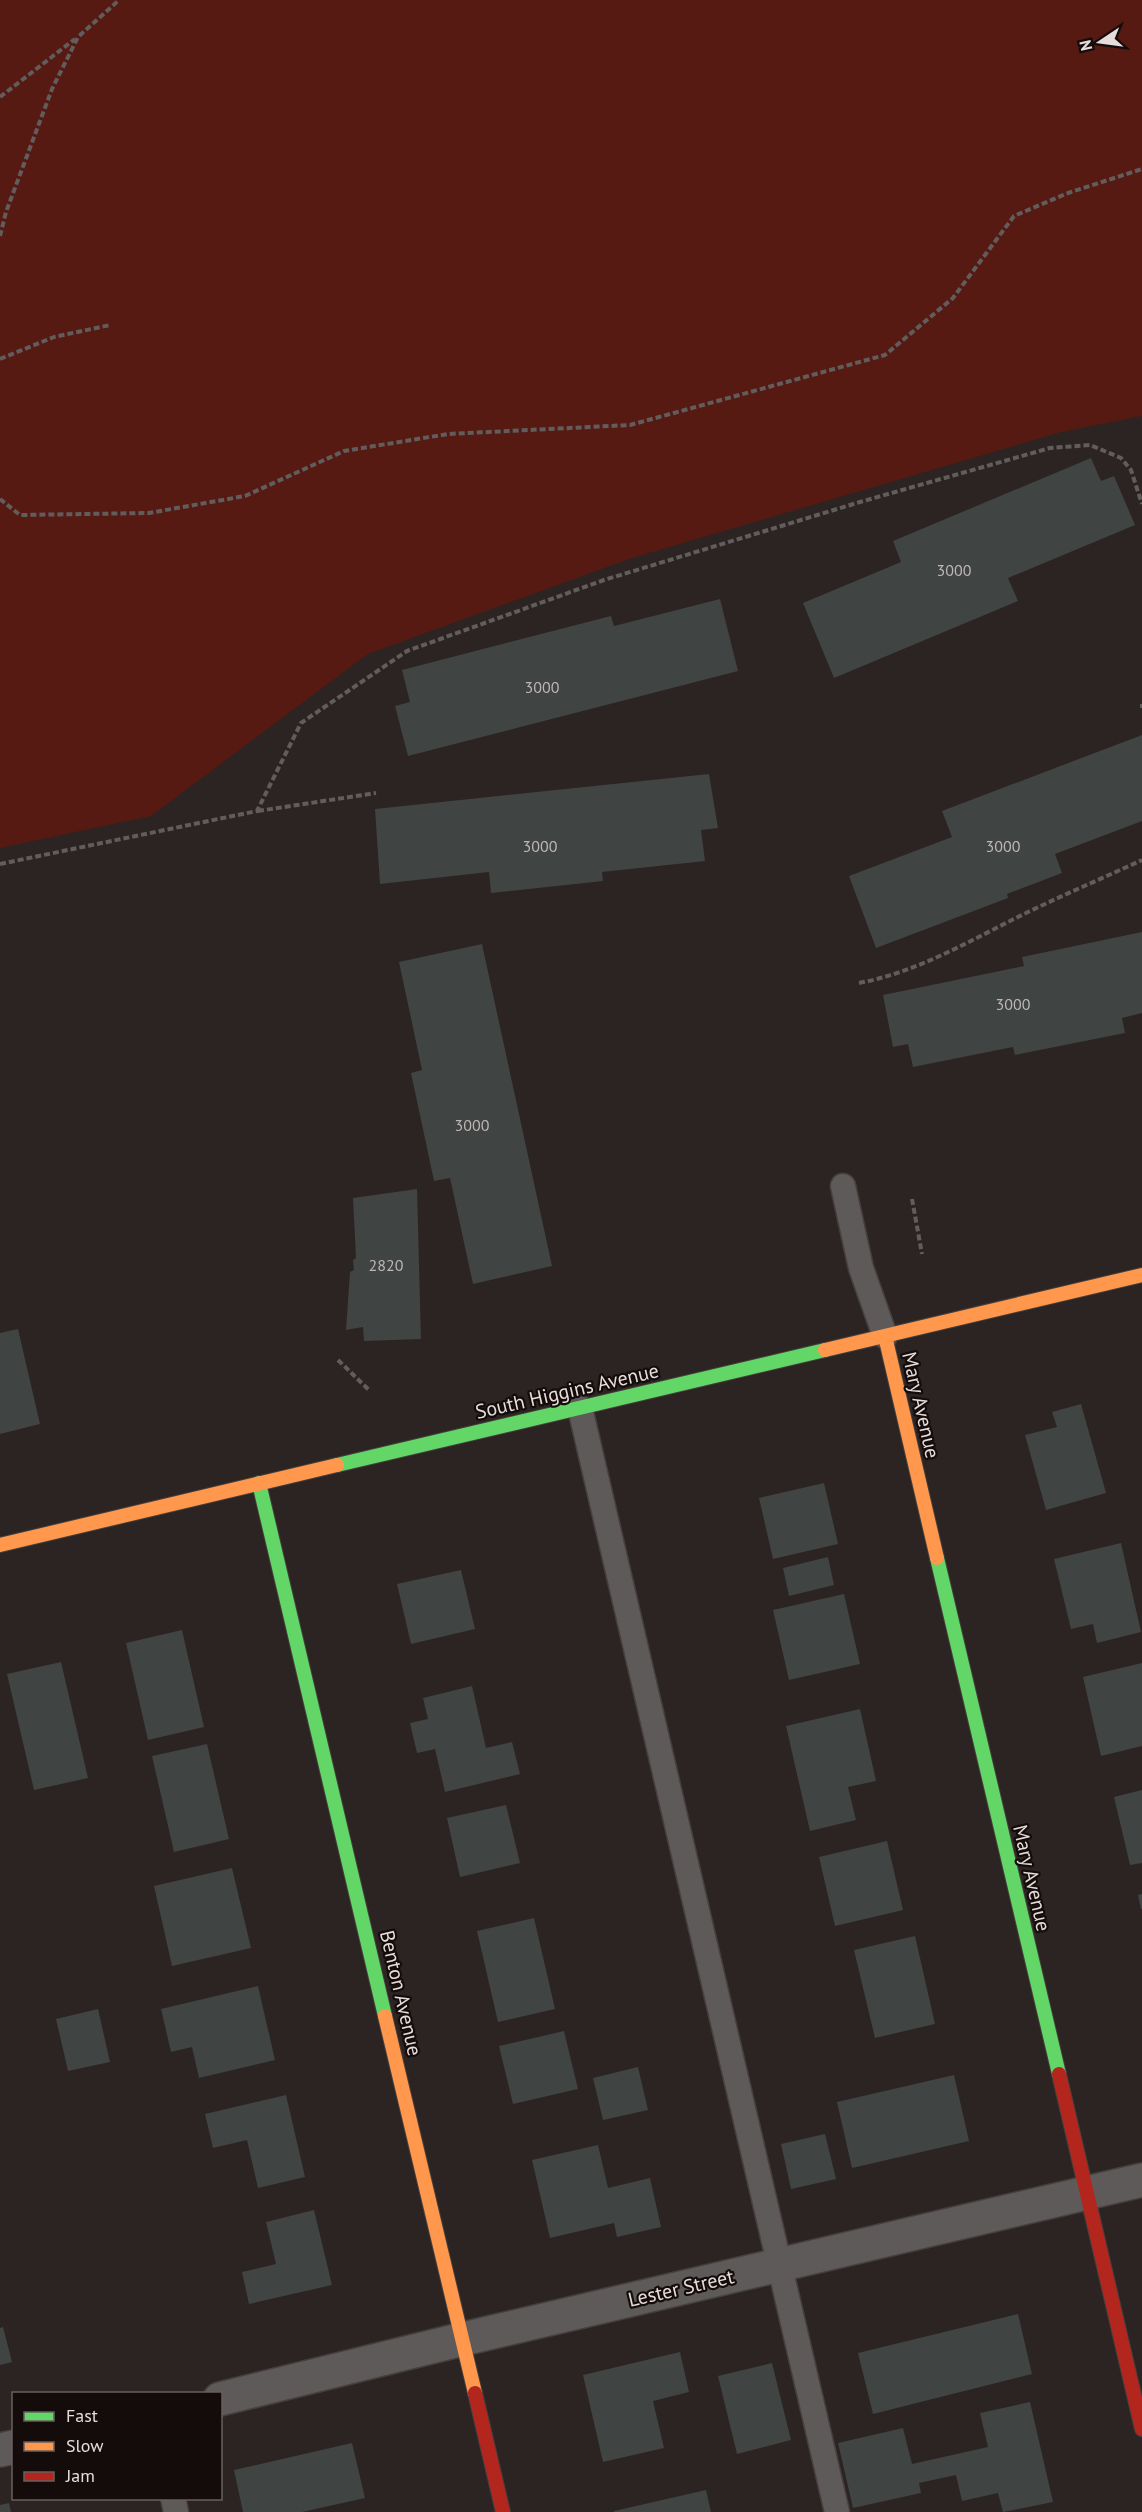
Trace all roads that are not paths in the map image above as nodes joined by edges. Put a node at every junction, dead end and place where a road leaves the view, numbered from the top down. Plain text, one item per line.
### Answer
1 (843, 1186) dead end
2 (1142, 1275) edge
3 (885, 1336) junction
4 (580, 1408) junction
5 (259, 1483) junction
6 (0, 1545) edge
7 (1142, 2180) edge
8 (1086, 2194) junction
9 (779, 2265) junction
10 (463, 2339) junction
11 (222, 2399) edge
12 (1142, 2429) edge
13 (503, 2512) edge
14 (837, 2512) edge

1 - 3 lane
2 - 3 street, South Higgins Avenue
3 - 4 street, South Higgins Avenue
3 - 8 street, Mary Avenue
4 - 5 street, South Higgins Avenue
4 - 9 lane
5 - 6 street, South Higgins Avenue
5 - 10 street, Benton Avenue
7 - 8 street, Lester Street
8 - 9 street, Lester Street
8 - 12 street, Mary Avenue
9 - 10 street, Lester Street
9 - 14 lane
10 - 11 street, Lester Street
10 - 13 street, Benton Avenue

